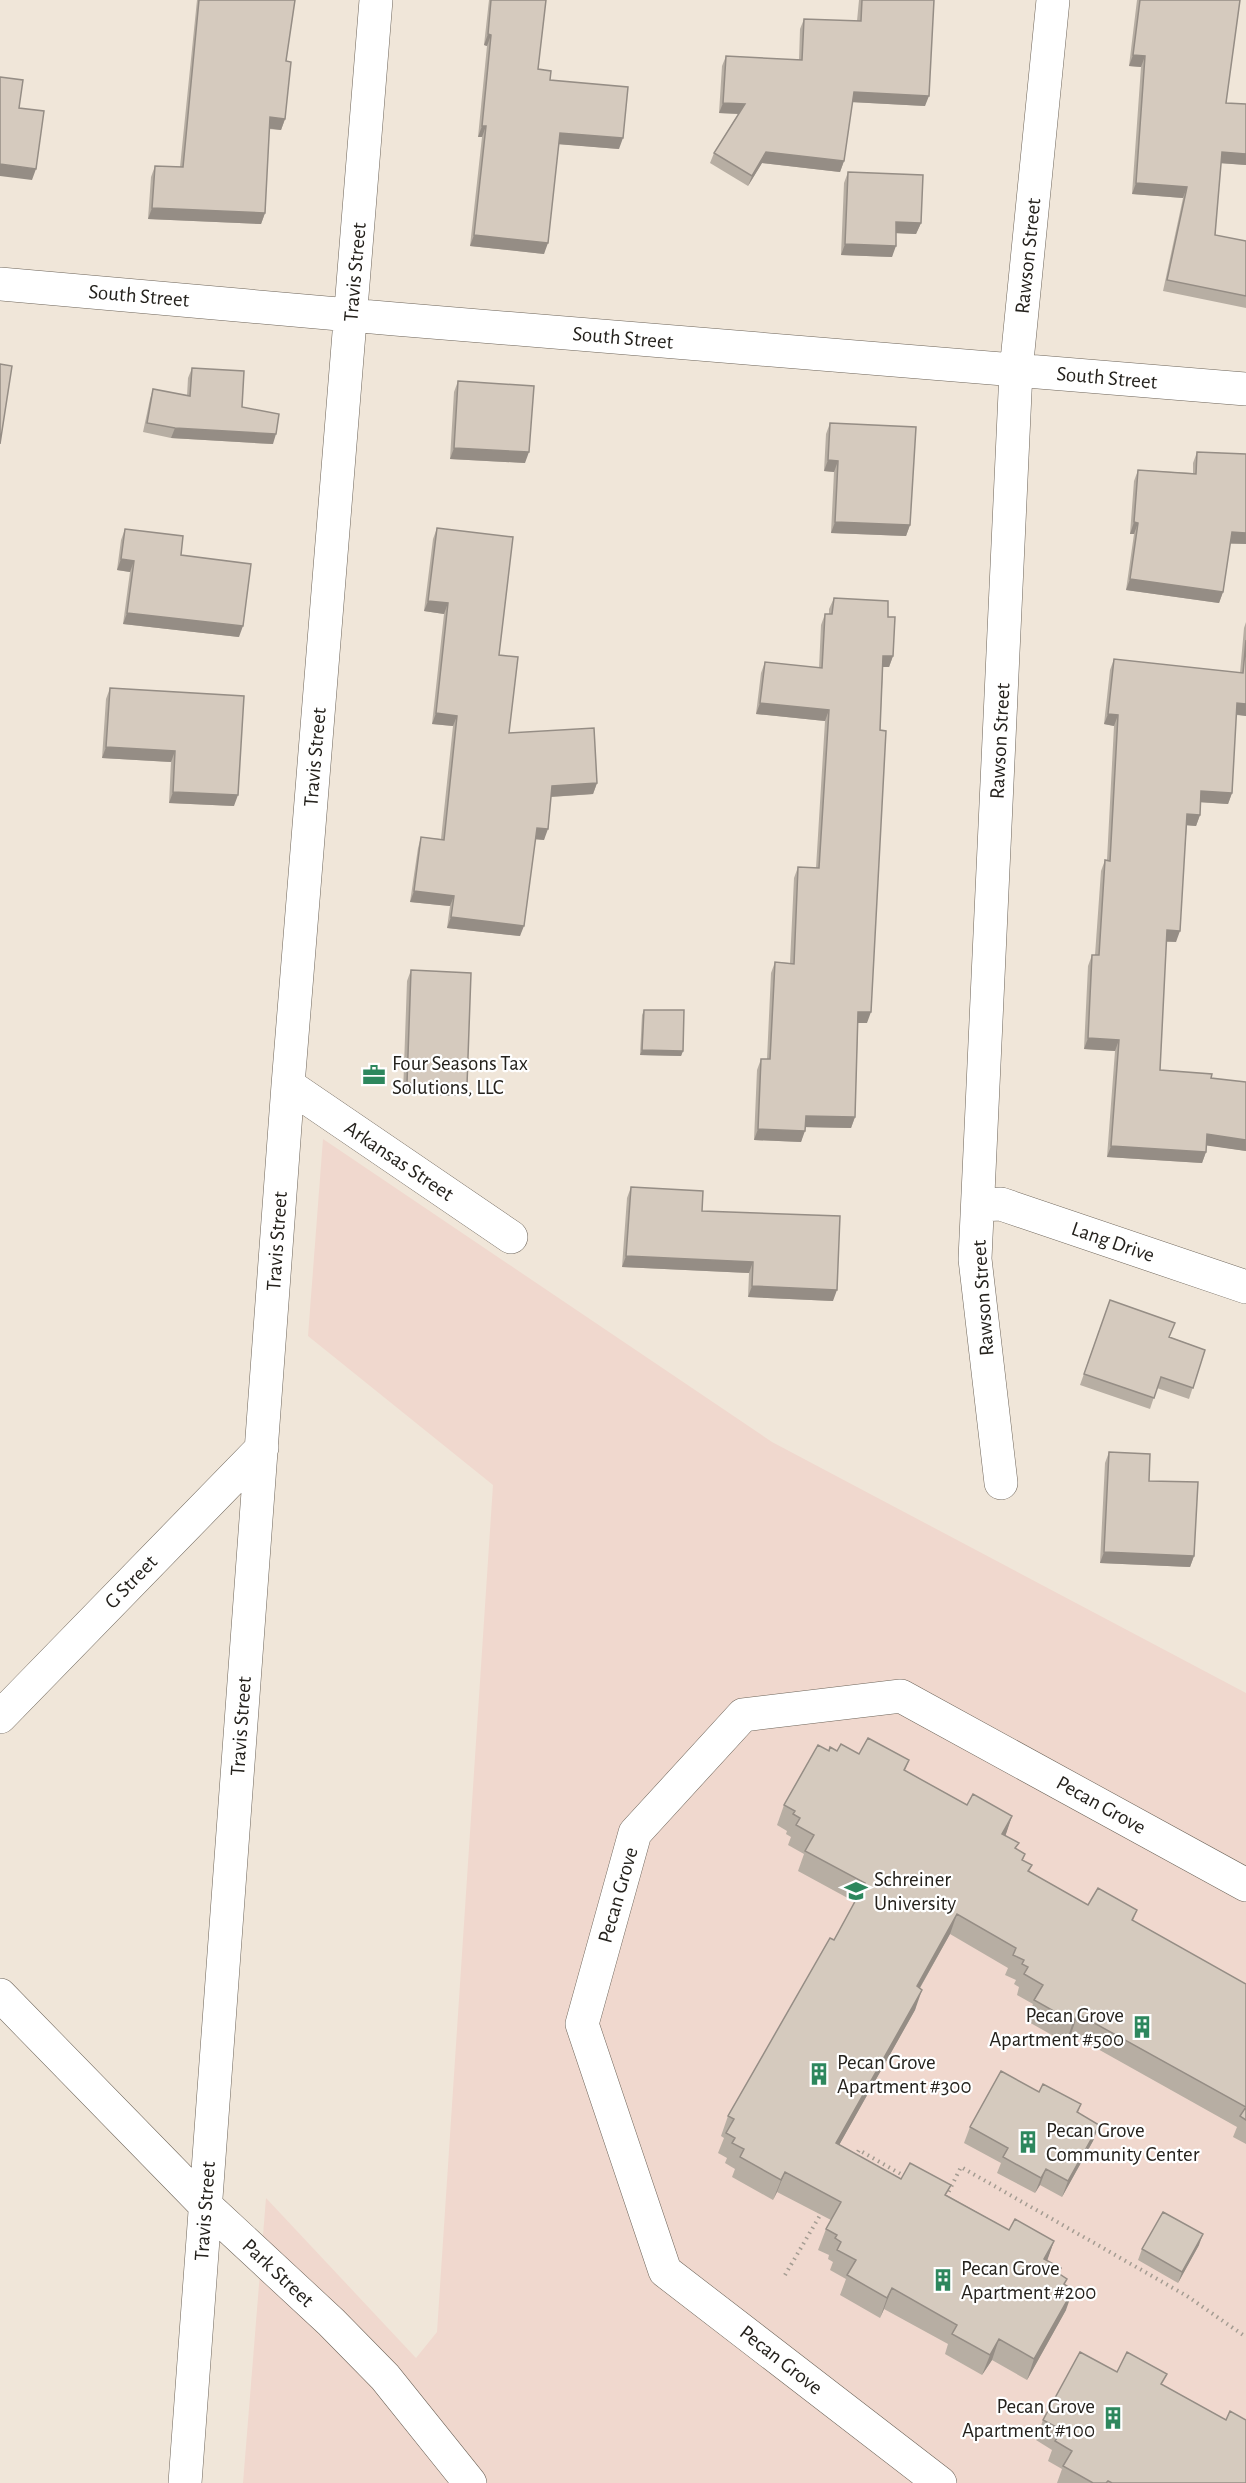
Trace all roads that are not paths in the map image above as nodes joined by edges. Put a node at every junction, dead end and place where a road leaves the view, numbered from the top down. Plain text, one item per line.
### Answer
1 (376, 0) edge
2 (1053, 0) edge
3 (0, 284) edge
4 (351, 315) junction
5 (1016, 371) junction
6 (1246, 389) edge
7 (288, 1085) junction
8 (979, 1204) junction
9 (511, 1237) dead end
10 (1246, 1287) edge
11 (262, 1448) junction
12 (1001, 1483) dead end
13 (0, 1716) edge
14 (1246, 1885) edge
15 (0, 1995) edge
16 (205, 2205) junction
17 (185, 2483) edge
18 (470, 2483) edge
19 (940, 2483) edge

1 - 4 street, Travis Street
2 - 5 street, Rawson Street
3 - 4 street, South Street
4 - 5 street, South Street
4 - 7 street, Travis Street
5 - 6 street, South Street
5 - 8 street, Rawson Street
7 - 9 street, Arkansas Street
7 - 11 street, Travis Street
8 - 10 street, Lang Drive
8 - 12 street, Rawson Street
11 - 13 street, G Street
11 - 16 street, Travis Street
14 - 19 street, Pecan Grove
15 - 16 street, Park Street
16 - 17 street, Travis Street
16 - 18 street, Park Street

